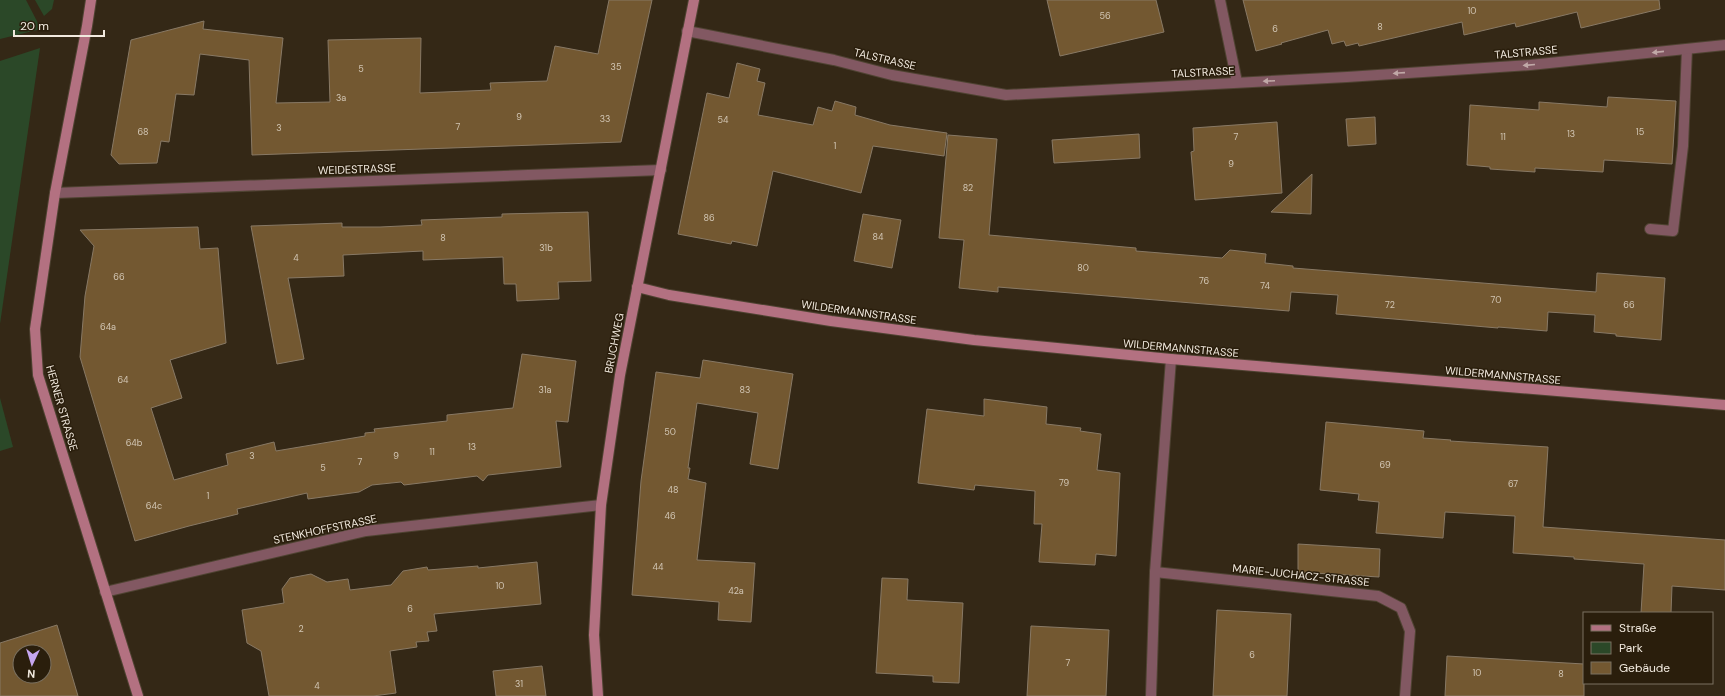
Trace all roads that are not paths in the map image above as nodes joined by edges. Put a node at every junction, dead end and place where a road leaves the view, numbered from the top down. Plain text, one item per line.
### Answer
1 (90, 0) edge
2 (694, 0) edge
3 (1220, 0) edge
4 (687, 31) junction
5 (1725, 45) edge
6 (1687, 49) junction
7 (1237, 82) junction
8 (661, 170) junction
9 (55, 192) junction
10 (1650, 229) dead end
11 (637, 287) junction
12 (1171, 359) junction
13 (1725, 405) edge
14 (601, 505) junction
15 (1155, 572) junction
16 (104, 592) junction
17 (138, 696) edge
18 (598, 696) edge
19 (1151, 696) edge
20 (1405, 696) edge

1 - 9 street, HERNER STRASSE
2 - 4 street, BRUCHWEG
3 - 7 street
4 - 7 street, TALSTRASSE
4 - 8 street, BRUCHWEG
5 - 6 street, TALSTRASSE
6 -> 7 street, TALSTRASSE
6 - 10 street
8 - 9 street, WEIDESTRASSE
8 - 11 street, BRUCHWEG
9 - 16 street, HERNER STRASSE
11 - 12 street, WILDERMANNSTRASSE
11 - 14 street, BRUCHWEG
12 - 13 street, WILDERMANNSTRASSE
12 - 15 street
14 - 16 street, STENKHOFFSTRASSE
14 - 18 street, BRUCHWEG
15 - 19 street
15 - 20 street, MARIE-JUCHACZ-STRASSE
16 - 17 street, HERNER STRASSE

